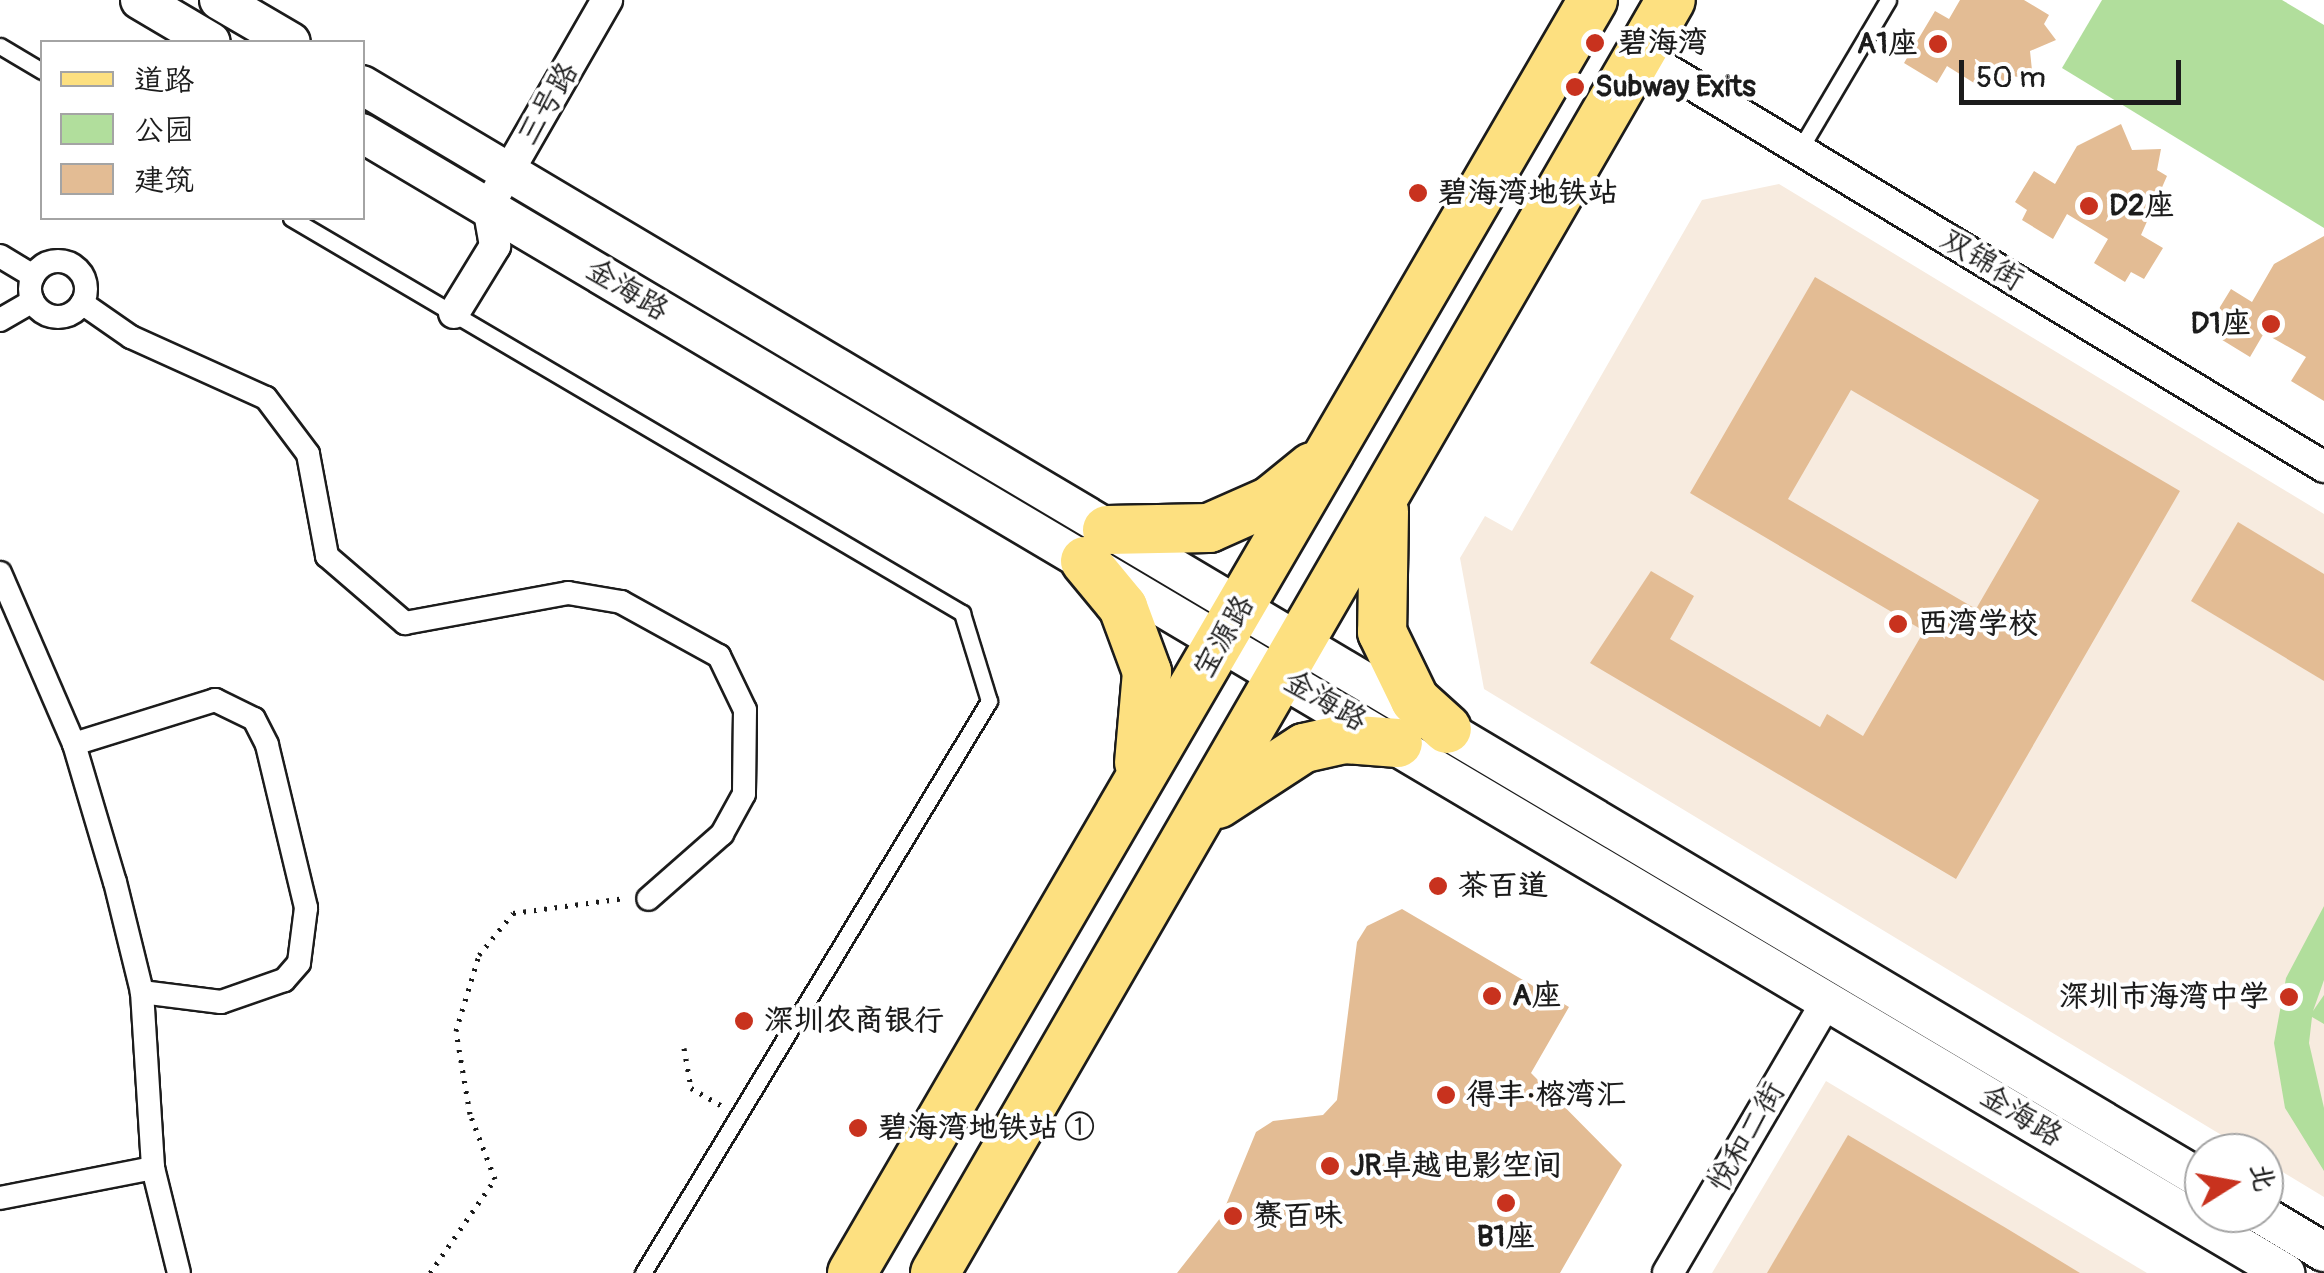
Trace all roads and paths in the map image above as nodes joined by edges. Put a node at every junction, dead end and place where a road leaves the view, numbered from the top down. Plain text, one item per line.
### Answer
1 (140, 0) edge
2 (607, 0) edge
3 (1593, 0) edge
4 (1671, 0) edge
5 (1888, 0) edge
6 (222, 2) edge
7 (204, 40) edge
8 (206, 40) edge
9 (288, 40) edge
10 (0, 46) edge
11 (1640, 54) junction
12 (40, 70) edge
13 (365, 87) edge
14 (365, 134) edge
15 (1800, 149) junction
16 (509, 171) junction
17 (488, 207) junction
18 (294, 220) edge
19 (0, 256) edge
20 (33, 276) junction
21 (33, 301) junction
22 (82, 303) junction
23 (454, 314) junction
24 (0, 320) edge
25 (1338, 438) junction
26 (2324, 466) edge
27 (1388, 488) junction
28 (1096, 546) junction
29 (0, 573) edge
30 (5, 602) edge
31 (1232, 624) junction
32 (1291, 659) junction
33 (1447, 730) junction
34 (1398, 743) junction
35 (74, 744) junction
36 (1112, 826) junction
37 (1187, 834) junction
38 (648, 899) joint
39 (142, 992) junction
40 (1827, 1001) junction
41 (684, 1048) dead end
42 (738, 1116) junction
43 (154, 1168) junction
44 (2184, 1169) edge
45 (0, 1198) edge
46 (2284, 1228) edge
47 (2324, 1252) edge
48 (178, 1273) edge
49 (430, 1273) edge
50 (643, 1273) edge
51 (852, 1273) edge
52 (935, 1273) edge
53 (1668, 1273) edge
54 (2285, 1273) edge

1 - 7 street
2 - 16 street, 三号路
3 - 25 main road, 宝源路
4 - 11 main road
5 - 15 lane
6 - 8 street
6 - 9 street
10 - 12 lane
11 - 15 street, 双锦街
11 - 27 main road
13 - 16 street, 金海路
14 - 17 street, 金海路
15 - 26 street, 双锦街
16 - 17 street, 三号路
16 - 28 street, 金海路
17 - 23 street
17 - 28 street, 金海路
18 - 23 lane
19 - 20 street
20 - 21 street
20 - 22 street
21 - 22 street
21 - 24 street
22 - 38 street
23 - 42 lane
25 - 28 main road
25 - 31 main road, 宝源路
27 - 32 main road
27 - 33 main road
28 - 31 street, 金海路
28 - 36 main road
29 - 30 street
30 - 35 street
31 - 32 street, 金海路
31 - 36 main road, 宝源路
32 - 33 street, 金海路
32 - 34 street, 金海路
32 - 37 main road
33 - 44 street, 金海路
34 - 37 main road
34 - 40 street, 金海路
35 - 39 street
35 - 39 street
36 - 51 main road, 宝源路
37 - 52 main road
38 - 49 path
39 - 43 street
40 - 53 street, 悦和二街
40 - 54 street, 金海路
41 - 42 path
42 - 50 lane
43 - 45 street
43 - 48 street
46 - 47 street

